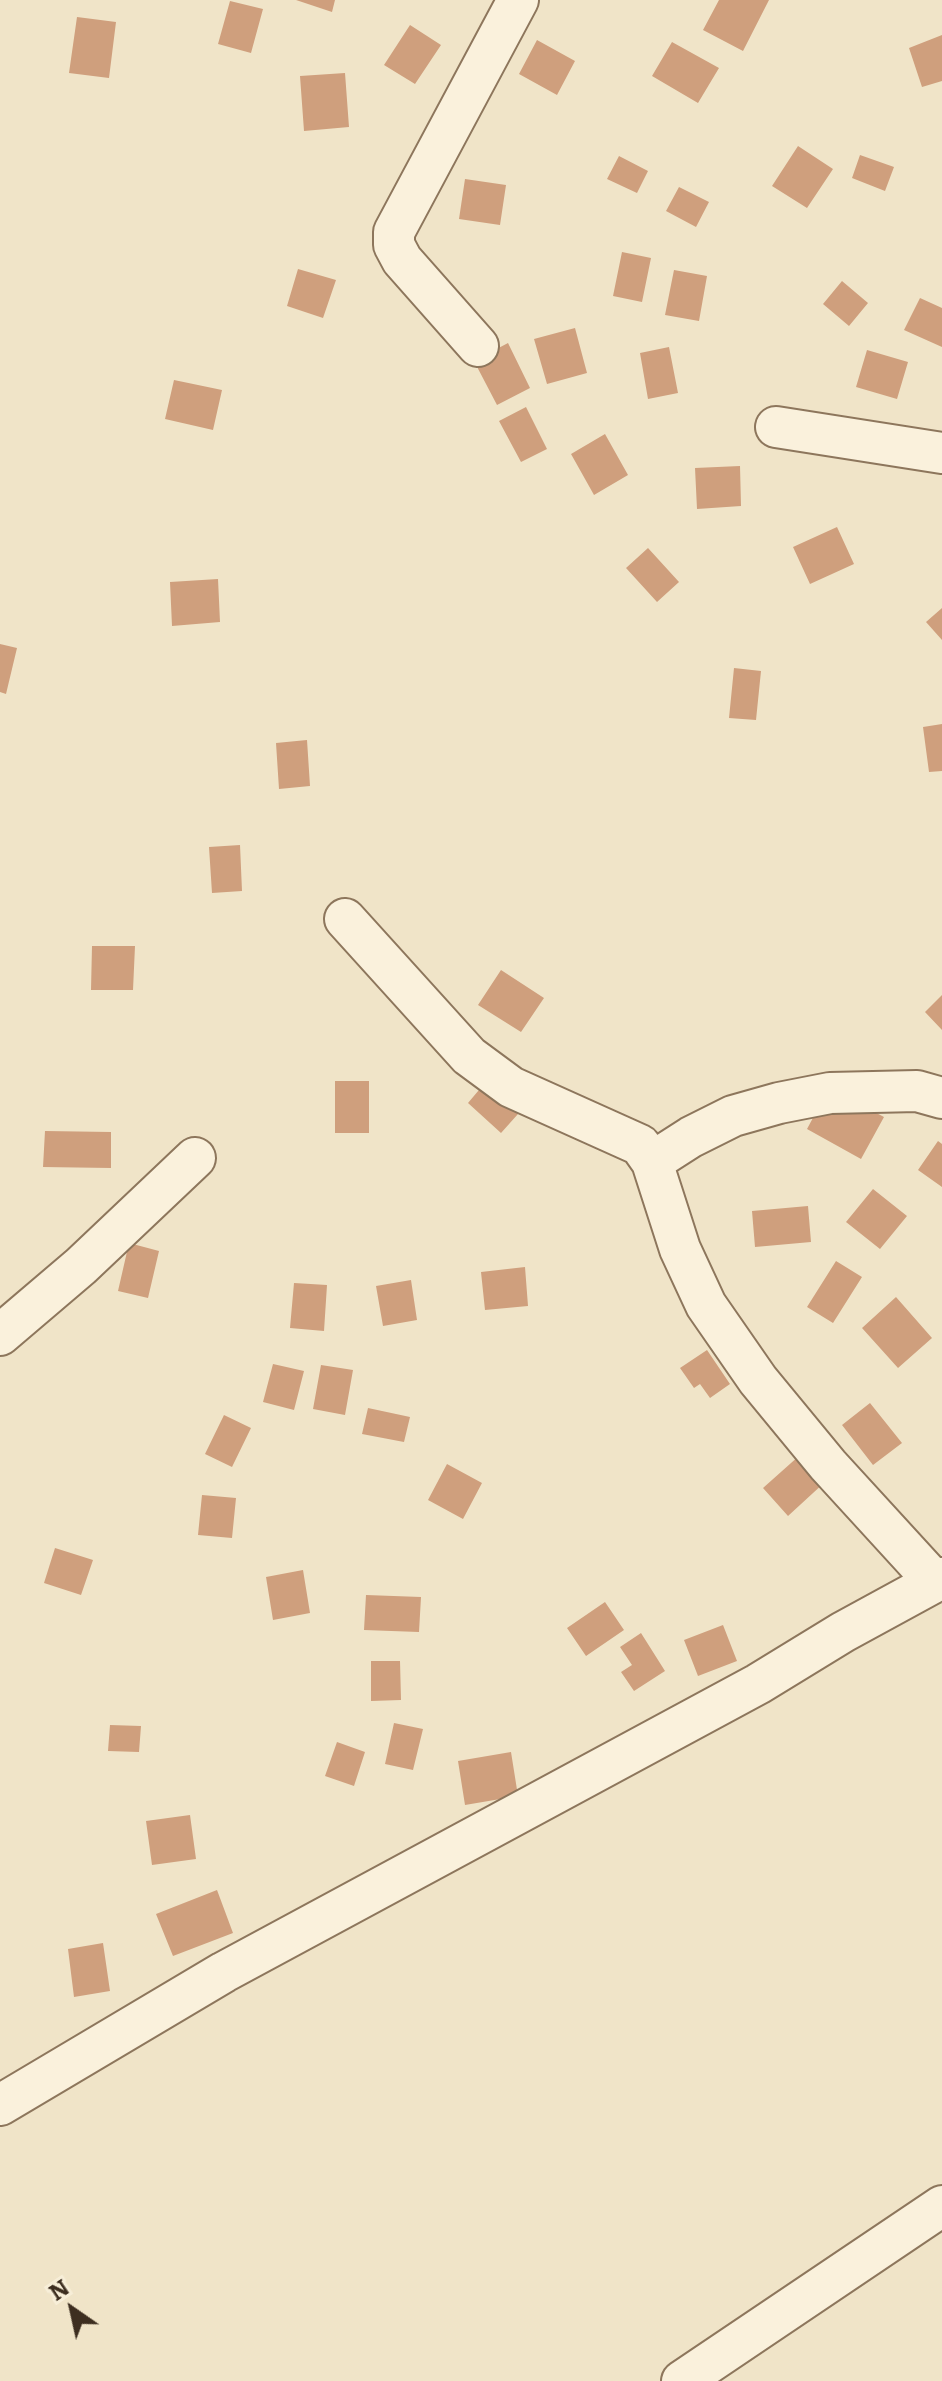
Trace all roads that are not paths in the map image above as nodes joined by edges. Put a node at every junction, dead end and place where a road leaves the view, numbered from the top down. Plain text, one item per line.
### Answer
1 (518, 0) edge
2 (478, 346) dead end
3 (776, 427) dead end
4 (942, 453) edge
5 (345, 919) dead end
6 (942, 1098) edge
7 (195, 1158) dead end
8 (652, 1162) junction
9 (0, 1335) edge
10 (938, 1580) edge
11 (0, 2105) edge
12 (942, 2206) edge
13 (682, 2381) edge

1 - 2 street
3 - 4 street
5 - 8 street
6 - 8 street
7 - 9 street
8 - 10 street
10 - 11 street
12 - 13 street

